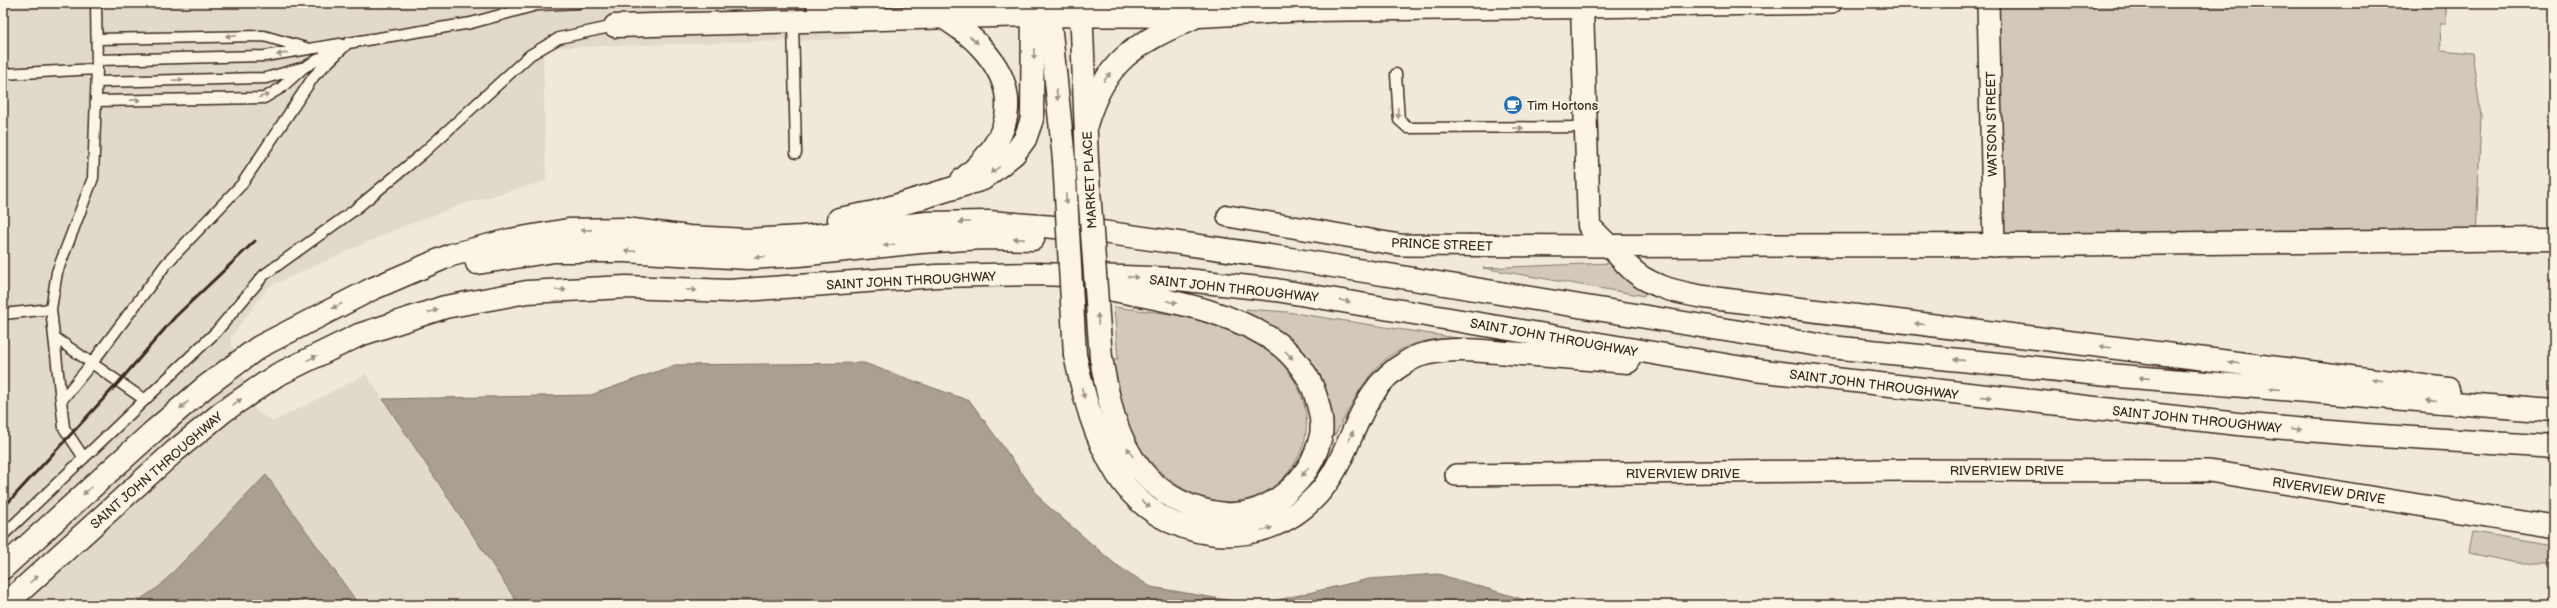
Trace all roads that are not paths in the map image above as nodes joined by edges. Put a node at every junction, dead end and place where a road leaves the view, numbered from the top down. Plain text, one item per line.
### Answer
1 (96, 3) edge
2 (579, 3) edge
3 (901, 3) edge
4 (980, 3) edge
5 (1831, 3) edge
6 (1988, 3) edge
7 (540, 4) edge
8 (1582, 5) edge
9 (1040, 9) edge
10 (1081, 9) edge
11 (830, 11) edge
12 (948, 12) edge
13 (1199, 16) junction
14 (793, 21) junction
15 (615, 26) joint
16 (97, 39) junction
17 (348, 43) junction
18 (310, 49) junction
19 (97, 64) junction
20 (303, 68) junction
21 (3, 74) edge
22 (1396, 74) dead end
23 (97, 82) junction
24 (96, 101) junction
25 (1086, 125) junction
26 (1586, 127) junction
27 (796, 153) dead end
28 (950, 190) junction
29 (1228, 216) dead end
30 (625, 229) junction
31 (2554, 239) edge
32 (1170, 241) junction
33 (1609, 246) junction
34 (1994, 246) junction
35 (1038, 274) junction
36 (372, 289) junction
37 (51, 309) junction
38 (3, 314) edge
39 (54, 337) junction
40 (92, 363) junction
41 (1754, 370) junction
42 (61, 400) junction
43 (145, 400) junction
44 (2554, 407) edge
45 (2554, 411) edge
46 (2554, 447) edge
47 (84, 458) junction
48 (1456, 475) dead end
49 (2554, 527) edge
50 (3, 535) edge
51 (3, 568) edge
52 (5, 605) edge

1 - 16 lane
2 - 7 lane
3 - 12 main road
4 - 12 main road
5 - 8 street
6 - 34 street, WATSON STREET
7 - 17 lane
8 - 13 main road
8 - 26 main road
9 - 10 main road
9 - 12 main road
9 -> 28 main road
9 -> 41 main road, MARKET PLACE, bridge
10 - 13 main road
10 - 25 main road, MARKET PLACE
11 - 12 main road
11 - 14 main road
12 -> 28 main road
25 -> 13 main road
14 - 15 main road
14 - 27 lane
15 - 43 lane
18 -> 16 lane
16 - 19 lane
17 - 18 lane
17 - 20 lane
17 - 40 lane
18 -> 19 lane
19 - 21 lane
19 - 23 lane
23 -> 20 lane
24 -> 20 lane
22 -> 26 lane
23 - 24 lane
24 - 37 lane
35 -> 25 main road, MARKET PLACE, bridge
26 - 33 main road
28 - 30 main road
29 - 33 street, PRINCE STREET
32 -> 30 main road
30 -> 36 main road
31 - 34 main road
32 -> 36 main road
45 -> 32 main road
33 - 34 main road
44 -> 33 main road
35 -> 41 main road, SAINT JOHN THROUGHWAY
52 -> 35 main road, SAINT JOHN THROUGHWAY
36 -> 51 main road
37 - 38 lane
37 - 39 lane
39 - 40 lane
39 - 42 lane
40 - 42 lane
40 - 43 lane
41 -> 46 main road, SAINT JOHN THROUGHWAY
42 - 47 lane
43 - 47 lane
47 - 50 lane
48 - 49 street, RIVERVIEW DRIVE

